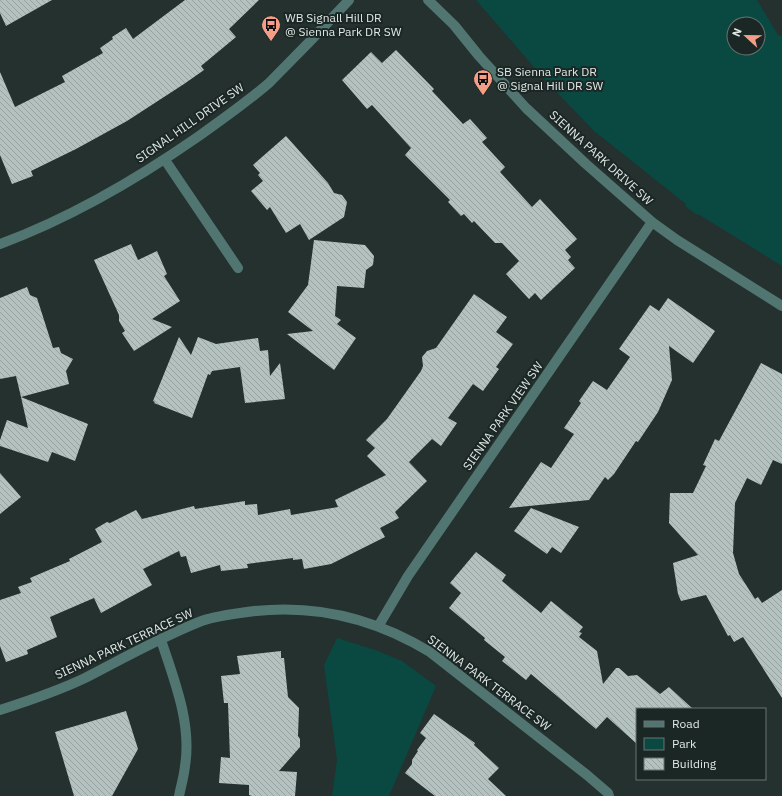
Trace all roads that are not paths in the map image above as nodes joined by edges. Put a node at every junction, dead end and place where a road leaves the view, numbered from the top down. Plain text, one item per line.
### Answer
1 (348, 0) edge
2 (428, 0) edge
3 (165, 160) junction
4 (652, 222) junction
5 (0, 244) edge
6 (238, 268) dead end
7 (782, 306) edge
8 (378, 625) junction
9 (161, 640) junction
10 (0, 710) edge
11 (179, 796) edge
12 (609, 796) edge

1 - 3 street, SIGNAL HILL DRIVE SW
2 - 4 street, SIENNA PARK DRIVE SW
3 - 5 street, SIGNAL HILL DRIVE SW
3 - 6 street
4 - 7 street, SIENNA PARK DRIVE SW
4 - 8 street, SIENNA PARK VIEW SW
8 - 9 street, SIENNA PARK TERRACE SW
8 - 12 street, SIENNA PARK TERRACE SW
9 - 10 street, SIENNA PARK TERRACE SW
9 - 11 street

